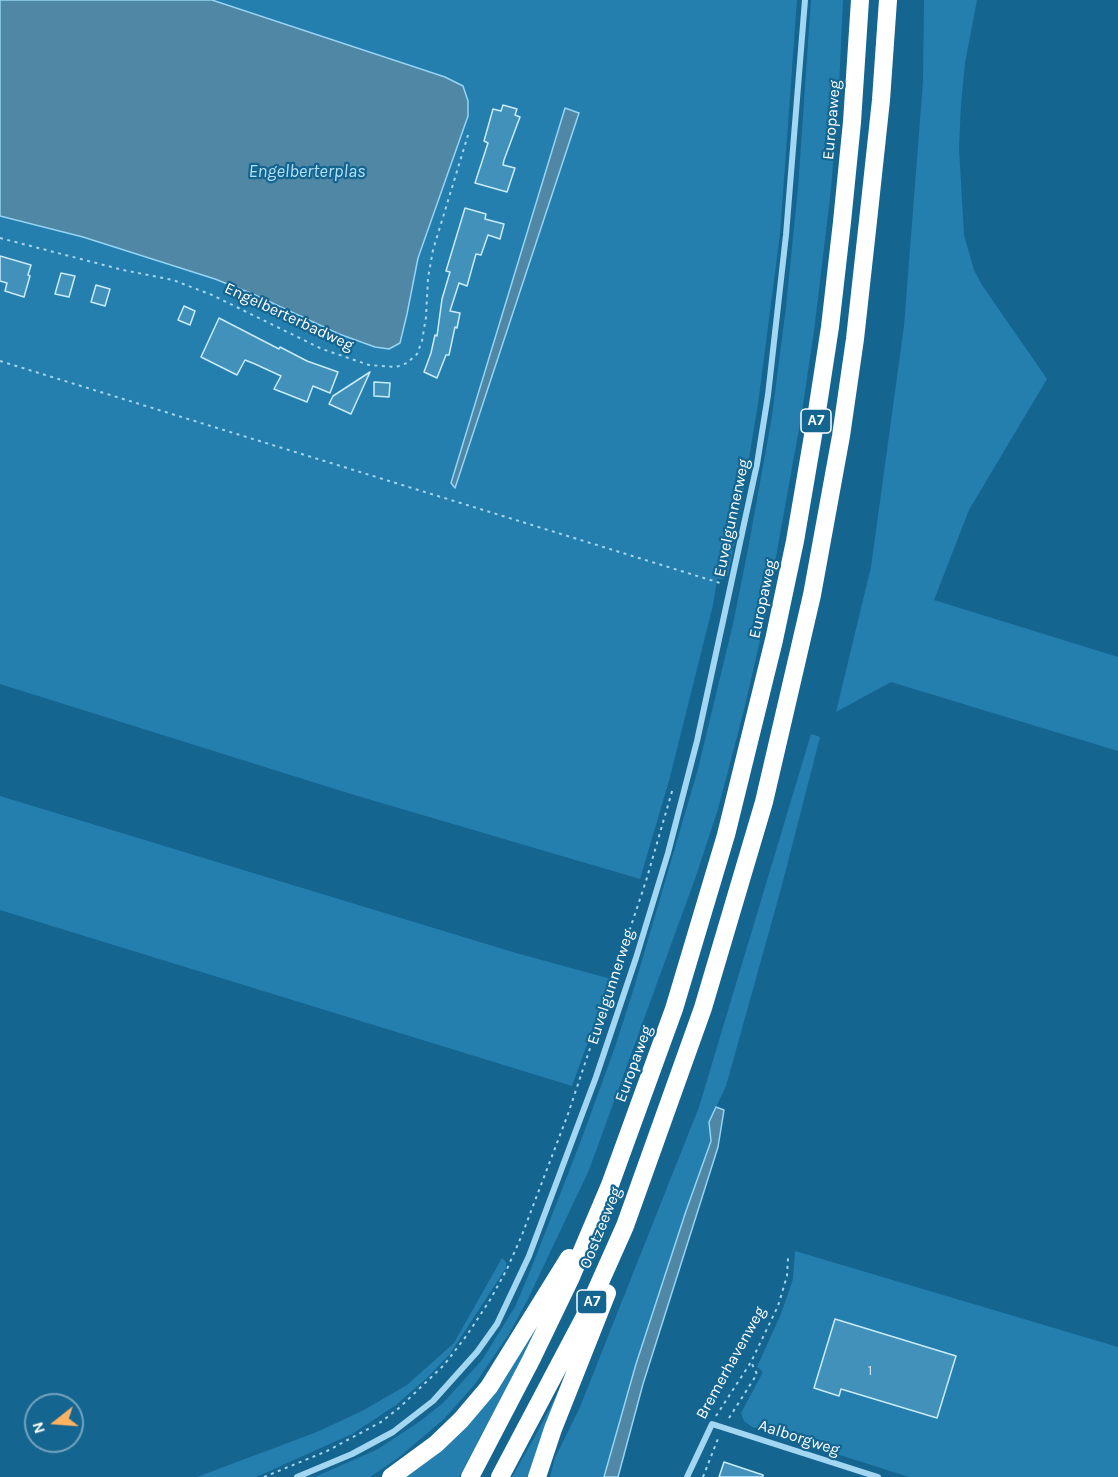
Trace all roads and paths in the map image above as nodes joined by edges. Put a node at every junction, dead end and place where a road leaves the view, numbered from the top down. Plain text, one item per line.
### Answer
1 (805, 0) edge
2 (860, 0) edge
3 (888, 0) edge
4 (468, 135) dead end
5 (0, 238) edge
6 (0, 361) edge
7 (721, 584) dead end
8 (675, 781) dead end
9 (664, 1118) junction
10 (610, 1185) junction
11 (788, 1258) dead end
12 (712, 1424) junction
13 (264, 1477) edge
14 (297, 1477) edge
15 (391, 1477) edge
16 (470, 1477) edge
17 (500, 1477) edge
18 (537, 1477) edge
19 (687, 1477) edge
20 (878, 1477) edge

1 - 14 street, Euvelgunnerweg
2 - 10 highway, Europaweg / A7
3 - 9 highway, A7
4 - 5 path, Engelberterbadweg
6 - 7 path
8 - 13 path, Euvelgunnerweg
9 - 17 highway, Oostzeeweg / A7
9 - 18 highway, A7
10 - 15 highway, A7
10 - 16 highway, Oostzeeweg / A7
11 - 12 path, Bremerhavenweg
12 - 19 street, Bremerhavenweg
12 - 20 street, Aalborgweg

